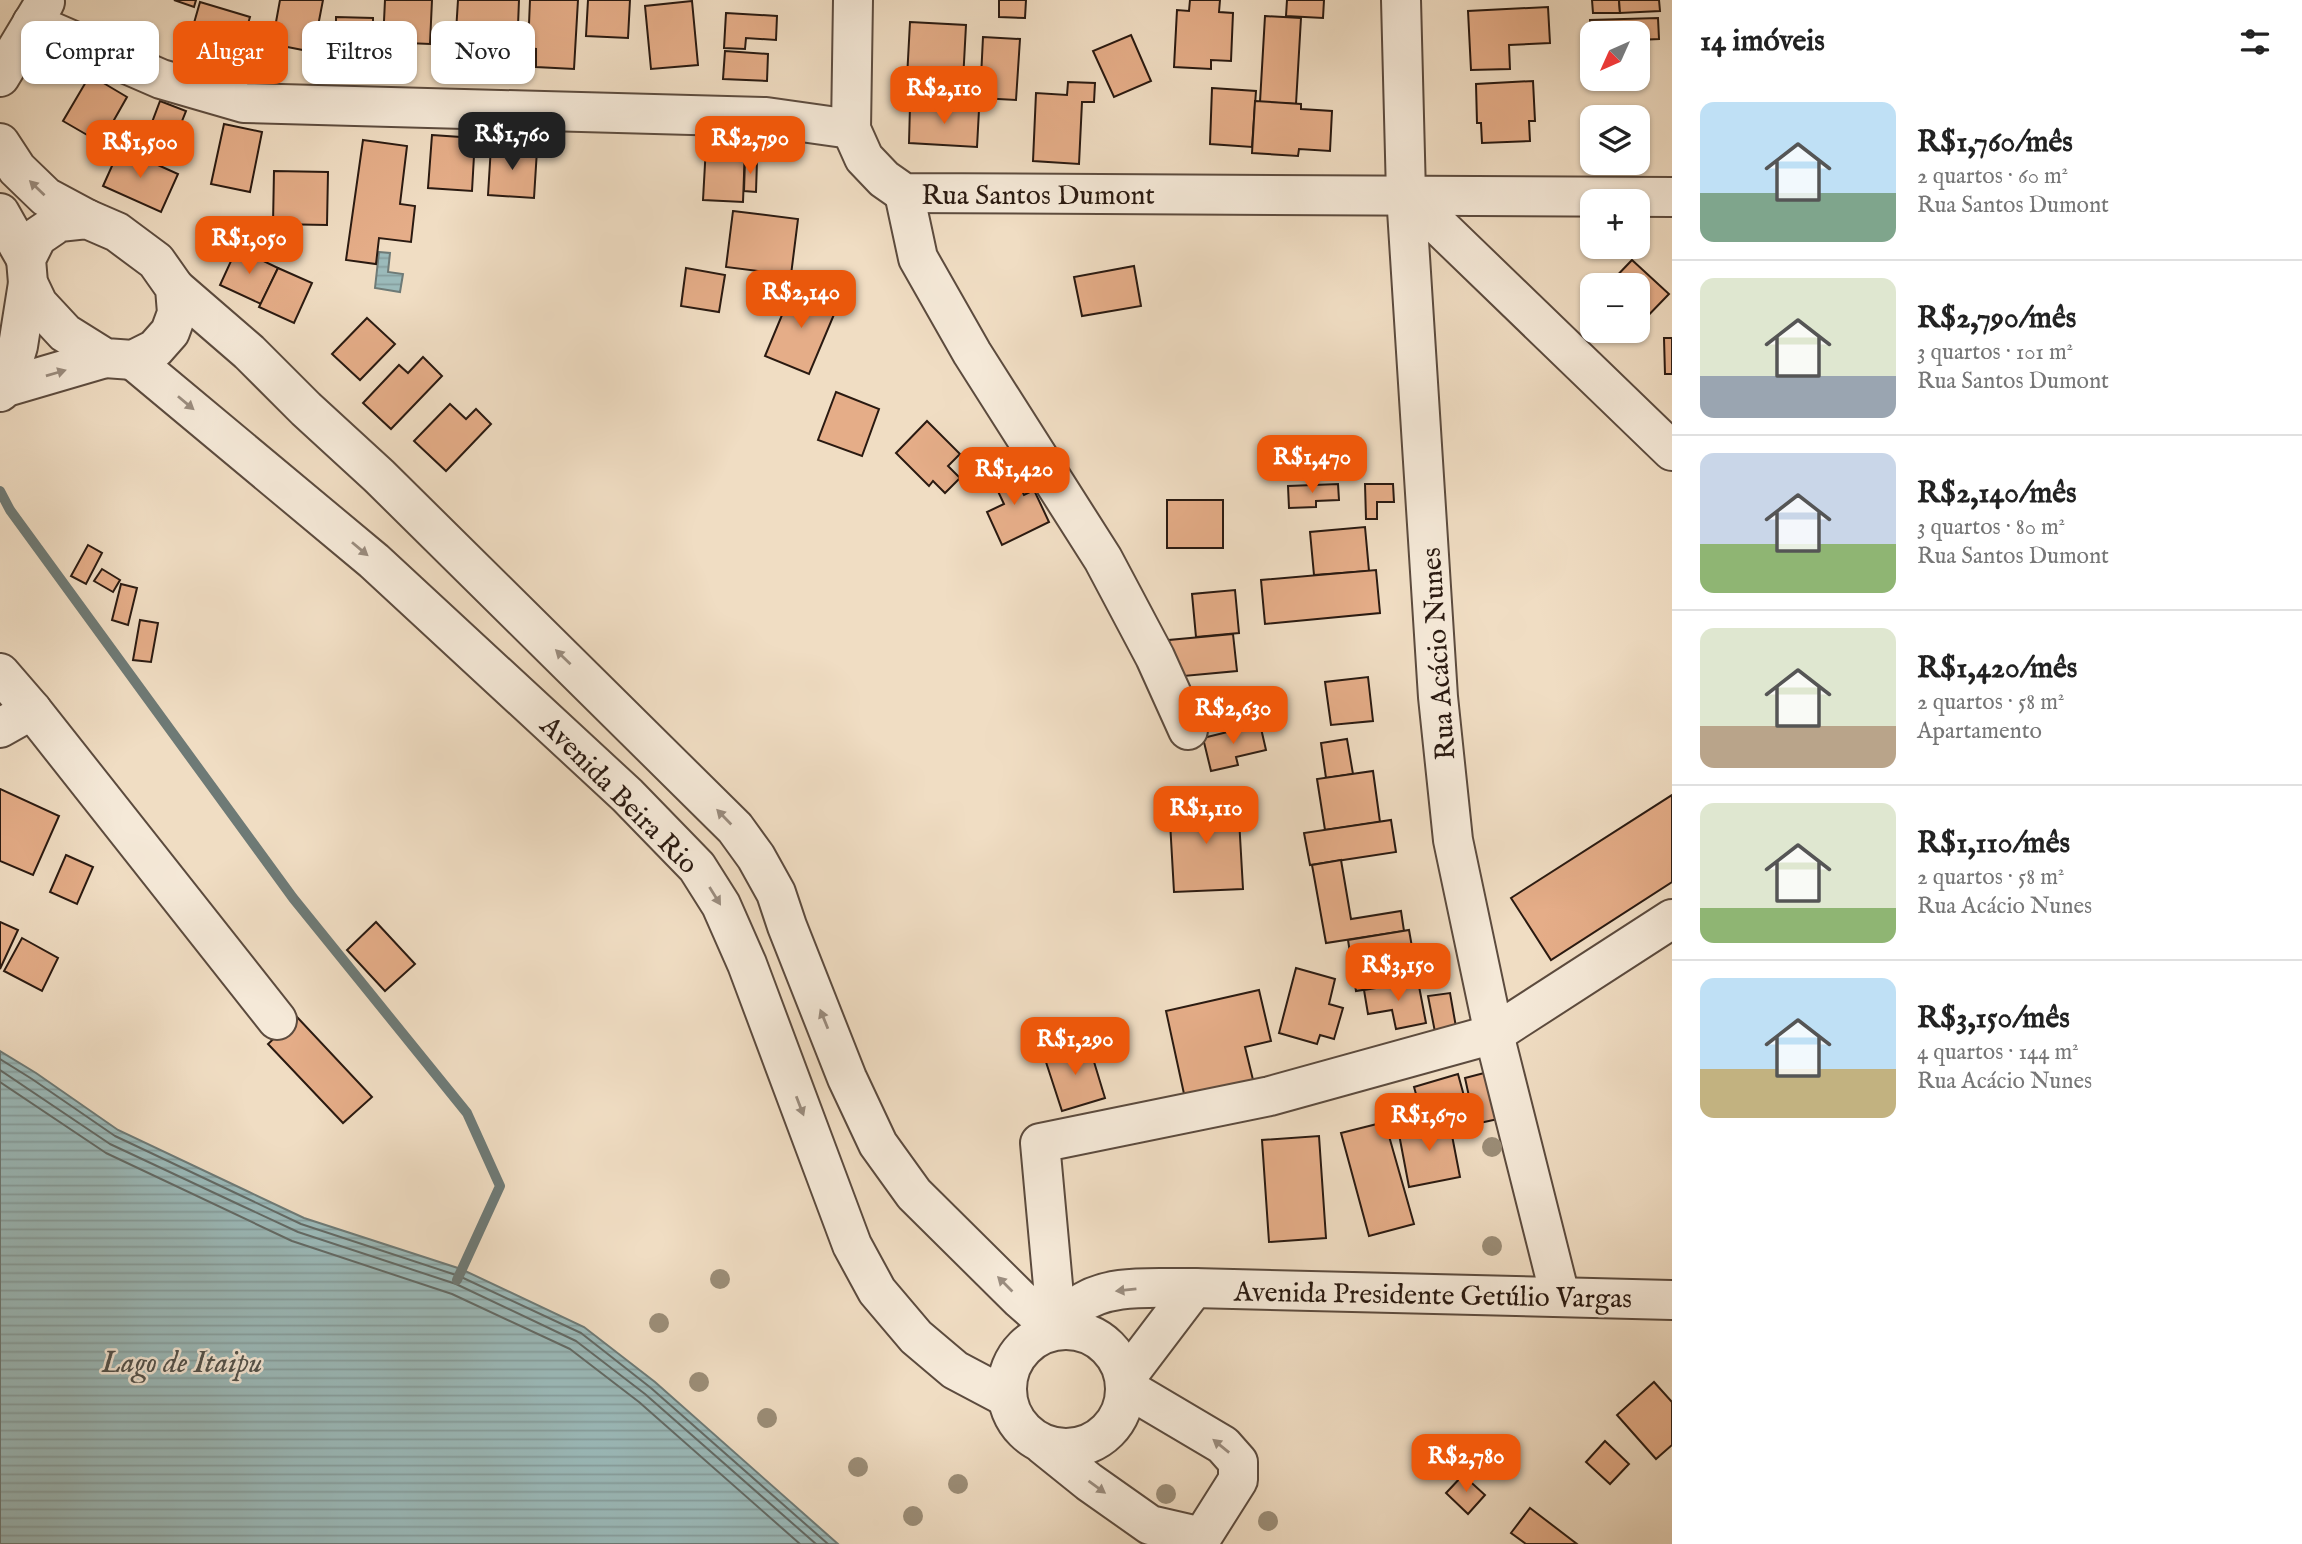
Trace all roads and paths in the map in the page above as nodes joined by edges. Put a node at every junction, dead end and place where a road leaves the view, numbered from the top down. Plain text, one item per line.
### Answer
1 (853, 0) edge
2 (1401, 0) edge
3 (39, 11) edge
4 (0, 77) edge
5 (851, 129) junction
6 (0, 143) edge
7 (904, 193) junction
8 (1406, 194) junction
9 (1672, 197) edge
10 (0, 213) edge
11 (88, 219) junction
12 (27, 271) junction
13 (175, 288) junction
14 (119, 359) junction
15 (3, 390) edge
16 (1672, 451) edge
17 (0, 673) edge
18 (16, 719) edge
19 (1188, 730) dead end
20 (1672, 919) edge
21 (278, 1020) dead end
22 (1494, 1034) junction
23 (1194, 1288) junction
24 (1560, 1296) junction
25 (1672, 1300) edge
26 (1057, 1330) junction
27 (1125, 1383) junction
28 (1006, 1397) junction
29 (1043, 1445) junction
30 (1203, 1541) edge

1 - 5 street
2 - 8 street, Rua Acácio Nunes
3 - 4 street
3 - 5 street
5 - 7 street, Rua Santos Dumont
11 -> 6 street
7 - 8 street, Rua Santos Dumont
7 - 19 street
8 - 9 street, Rua Santos Dumont
8 - 16 street
8 - 22 street, Rua Acácio Nunes
10 - 12 street
11 - 12 street
11 - 13 street
12 - 14 street
12 - 15 street
13 - 14 street
26 -> 13 street, Avenida Beira Rio
15 -> 14 street
14 -> 28 street, Avenida Beira Rio
17 - 18 street
18 - 21 street
20 - 22 street
22 - 24 street, Rua Acácio Nunes
22 - 26 street
23 - 24 street, Avenida Presidente Getúlio Vargas
23 -> 26 street, Avenida Presidente Getúlio Vargas
23 - 27 street
24 - 25 street, Avenida Presidente Getúlio Vargas
26 - 27 street
26 - 28 street
27 - 29 street
30 -> 27 street
28 - 29 street
29 -> 30 street

